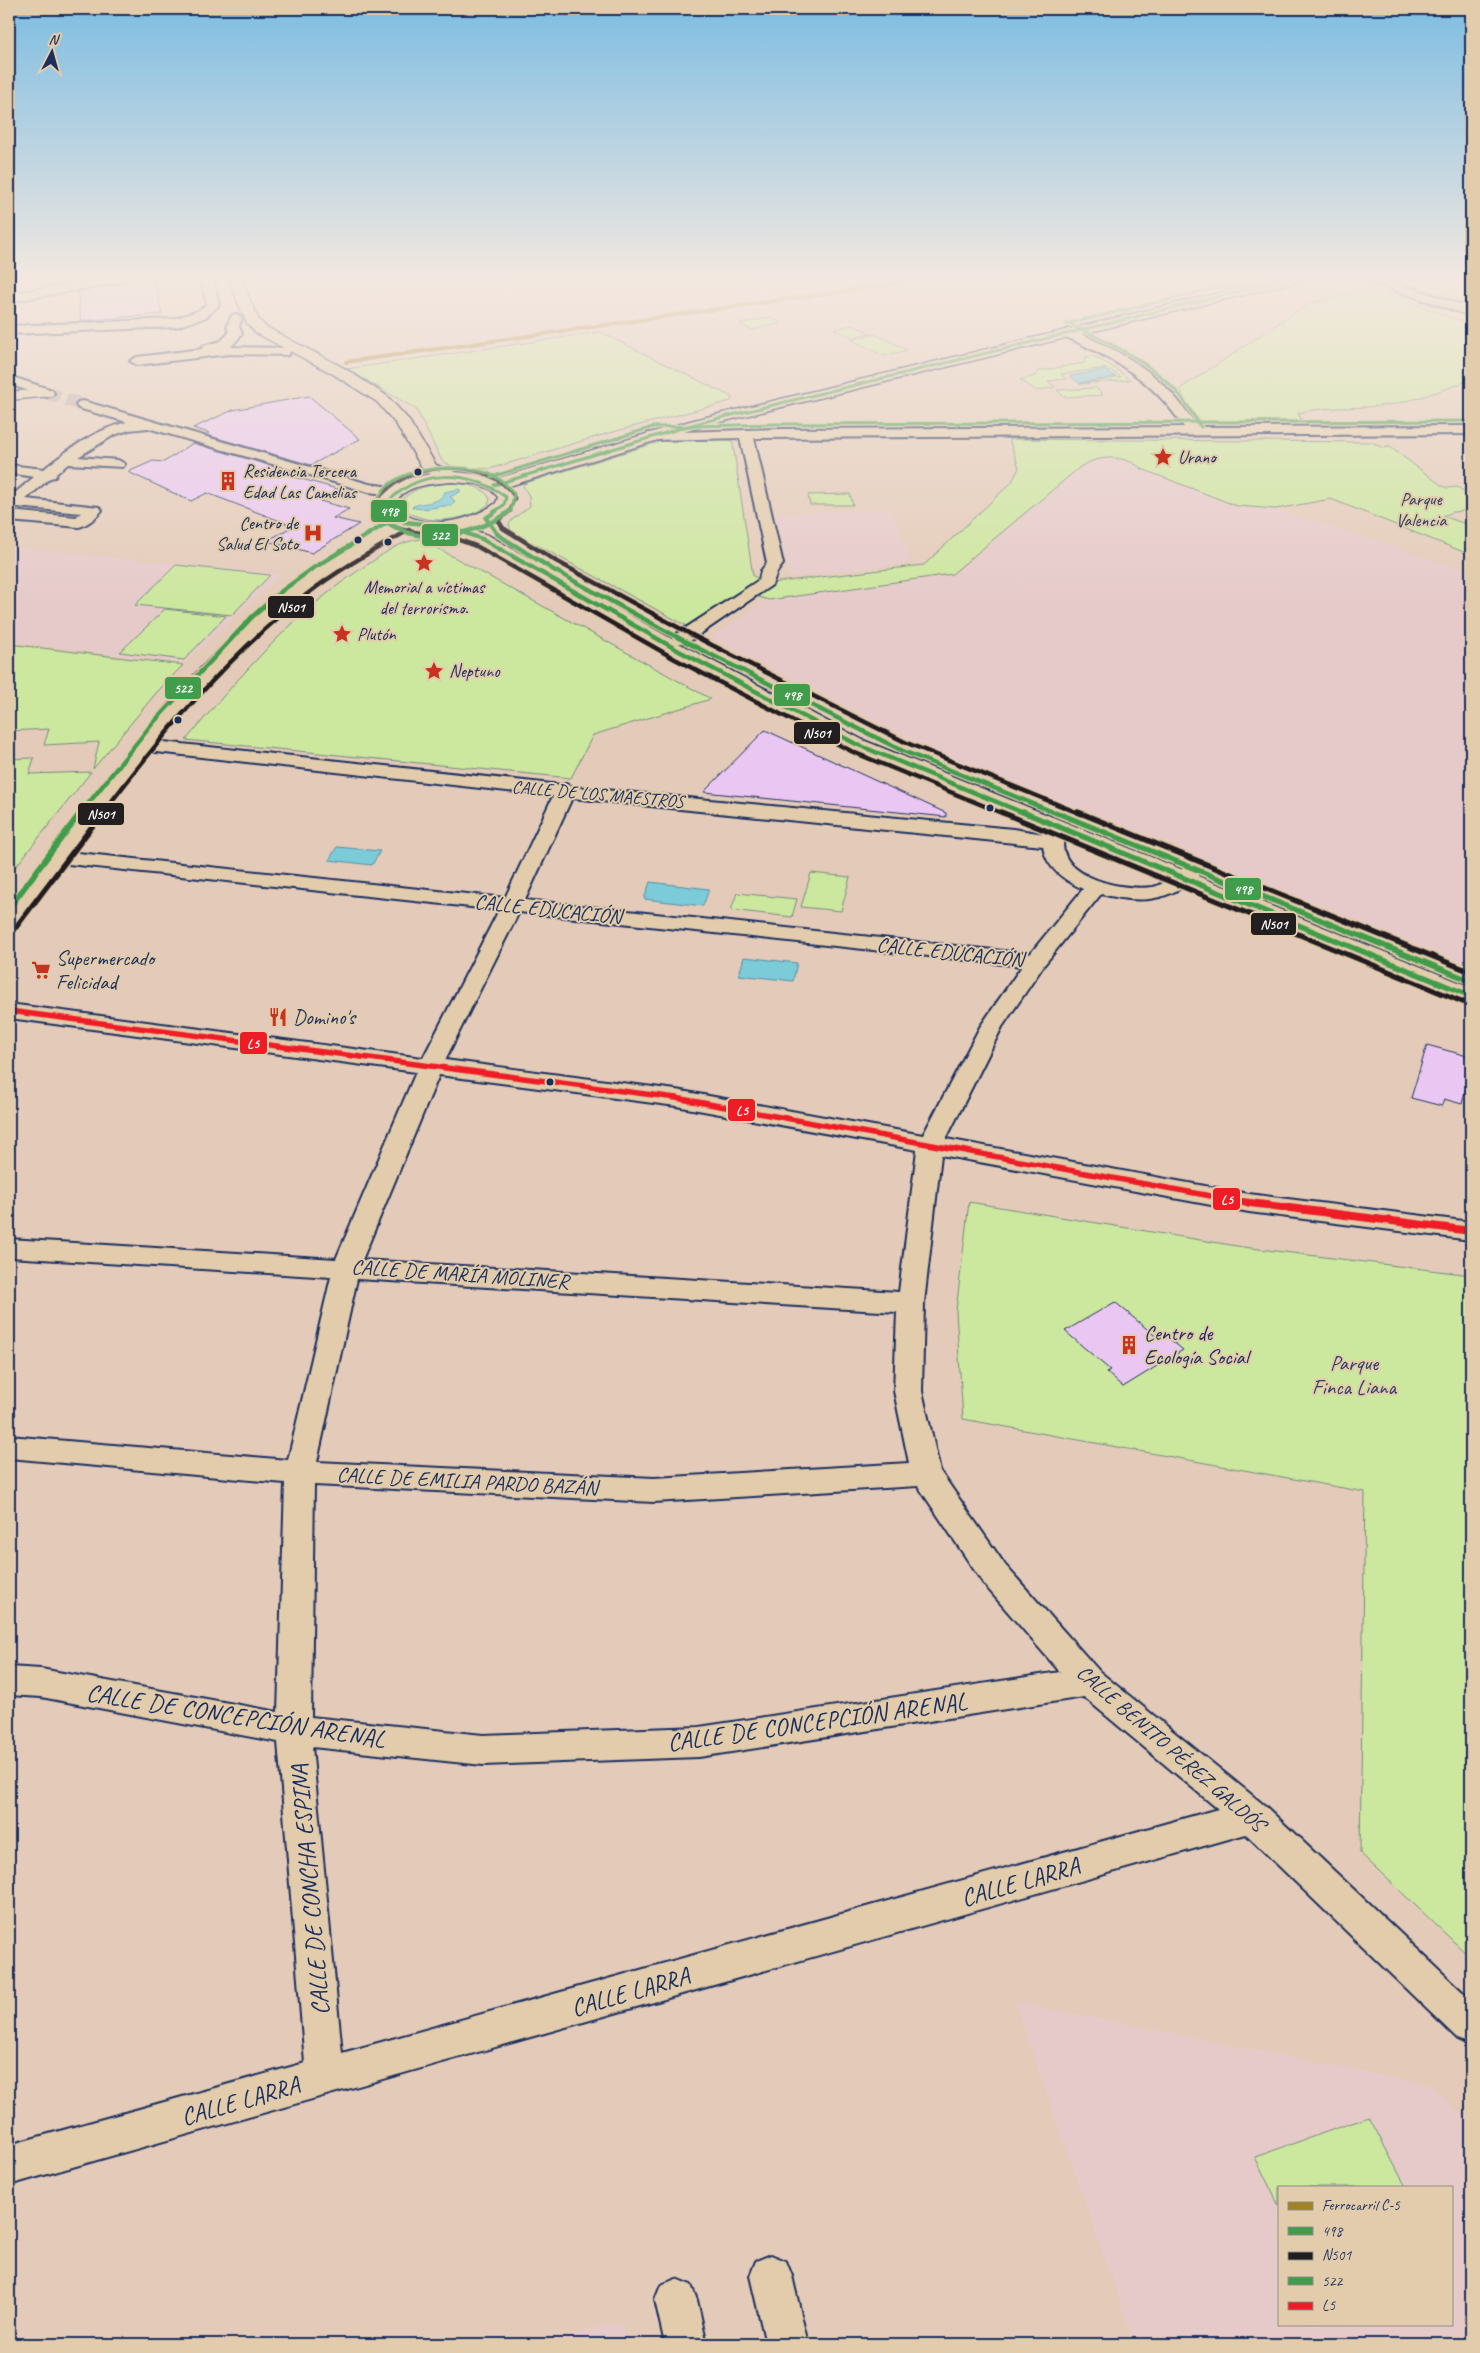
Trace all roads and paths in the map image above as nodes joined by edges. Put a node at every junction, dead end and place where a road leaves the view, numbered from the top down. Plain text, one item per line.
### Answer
1 (32, 388) edge
2 (346, 388) edge
3 (364, 388) edge
4 (843, 388) edge
5 (1159, 388) edge
6 (47, 393) joint
7 (9, 396) edge
8 (735, 414) junction
9 (108, 422) junction
10 (129, 428) junction
11 (168, 428) junction
12 (1471, 430) edge
13 (1194, 432) junction
14 (776, 433) junction
15 (747, 435) junction
16 (100, 436) junction
17 (653, 436) junction
18 (67, 460) junction
19 (118, 464) dead end
20 (9, 469) edge
21 (50, 474) junction
22 (452, 477) junction
23 (412, 483) junction
24 (494, 485) junction
25 (394, 491) junction
26 (10, 508) edge
27 (486, 518) junction
28 (405, 522) junction
29 (445, 526) junction
30 (681, 639) junction
31 (145, 746) junction
32 (566, 790) junction
33 (1055, 834) junction
34 (59, 857) junction
35 (1188, 874) junction
36 (1095, 888) junction
37 (512, 906) junction
38 (9, 922) edge
39 (1036, 960) junction
40 (1471, 981) edge
41 (1471, 996) edge
42 (9, 1011) edge
43 (430, 1067) junction
44 (930, 1146) junction
45 (1471, 1231) edge
46 (9, 1248) edge
47 (346, 1267) junction
48 (911, 1303) junction
49 (9, 1447) edge
50 (300, 1473) junction
51 (926, 1474) junction
52 (9, 1680) edge
53 (1089, 1682) junction
54 (294, 1730) junction
55 (1252, 1816) junction
56 (1471, 2026) edge
57 (326, 2076) junction
58 (9, 2165) edge
59 (771, 2276) dead end
60 (676, 2300) dead end
61 (686, 2344) edge
62 (787, 2344) edge

1 - 6 street
2 - 23 street
3 - 22 street
4 - 8 street
5 - 13 street
6 - 7 street
8 - 14 street
8 - 17 street
9 - 10 street
9 - 11 street
9 - 16 street
10 - 11 street
10 - 16 street
11 - 25 street
12 - 13 street
13 - 14 street
14 - 15 street
15 - 17 street
15 - 30 street
16 - 18 street
17 - 24 street
18 - 19 street
18 - 21 street
20 - 21 street
21 - 26 street
22 - 23 street
22 - 24 street
23 - 25 street
24 - 27 street
25 - 28 street
27 - 29 street
27 - 30 street
28 - 29 street
28 - 31 street
29 - 33 street
30 - 35 street
31 - 32 street, CALLE DE LOS MAESTROS
31 - 34 street
32 - 33 street, CALLE DE LOS MAESTROS
32 - 37 street, CALLE DE CONCHA ESPINA
33 - 35 street
33 - 36 street
34 - 37 street, CALLE EDUCACIÓN
34 - 38 street
35 - 36 street
35 - 40 street
35 - 41 street
36 - 39 street, CALLE BENITO PÉREZ GALDÓS
37 - 39 street, CALLE EDUCACIÓN
37 - 43 street, CALLE DE CONCHA ESPINA
39 - 44 street, CALLE BENITO PÉREZ GALDÓS
42 - 43 street
43 - 44 street
43 - 47 street, CALLE DE CONCHA ESPINA
44 - 45 street
44 - 48 street, CALLE BENITO PÉREZ GALDÓS
46 - 47 street, CALLE DE MARÍA MOLINER
47 - 48 street, CALLE DE MARÍA MOLINER
47 - 50 street, CALLE DE CONCHA ESPINA
48 - 51 street, CALLE BENITO PÉREZ GALDÓS
49 - 50 street, CALLE DE EMILIA PARDO BAZÁN
50 - 51 street, CALLE DE EMILIA PARDO BAZÁN
50 - 54 street, CALLE DE CONCHA ESPINA
51 - 53 street, CALLE BENITO PÉREZ GALDÓS
52 - 54 street, CALLE DE CONCEPCIÓN ARENAL
53 - 54 street, CALLE DE CONCEPCIÓN ARENAL
53 - 55 street, CALLE BENITO PÉREZ GALDÓS
54 - 57 street, CALLE DE CONCHA ESPINA
55 - 56 street, CALLE BENITO PÉREZ GALDÓS
55 - 57 street, CALLE LARRA
57 - 58 street, CALLE LARRA
59 - 62 street
60 - 61 street

